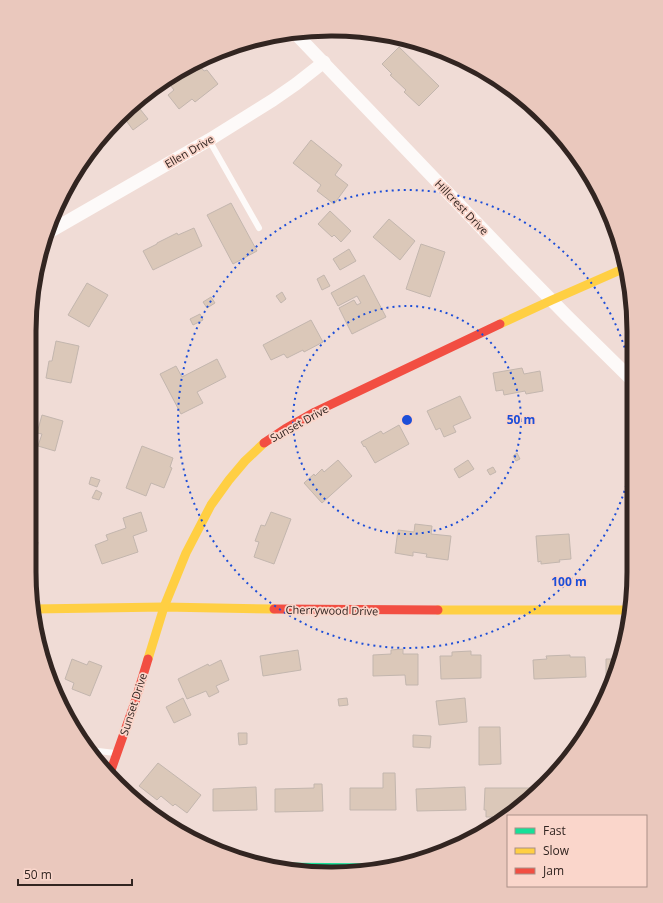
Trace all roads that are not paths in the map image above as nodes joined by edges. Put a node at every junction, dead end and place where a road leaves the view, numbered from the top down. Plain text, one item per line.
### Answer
1 (300, 38) edge
2 (324, 62) junction
3 (209, 140) junction
4 (259, 228) dead end
5 (55, 229) edge
6 (620, 270) edge
7 (552, 300) junction
8 (627, 375) edge
9 (164, 607) junction
10 (39, 609) edge
11 (624, 610) edge
12 (97, 751) edge
13 (116, 754) junction
14 (111, 768) edge

1 - 2 street, Hillcrest Drive
2 - 3 street, Ellen Drive
2 - 7 street, Hillcrest Drive
3 - 4 lane
3 - 5 street, Ellen Drive
6 - 7 street, Sunset Drive
7 - 8 street, Hillcrest Drive
7 - 9 street, Sunset Drive
9 - 10 street, Cherrywood Drive
9 - 11 street, Cherrywood Drive
9 - 13 street, Sunset Drive
12 - 13 lane
13 - 14 street, Sunset Drive

